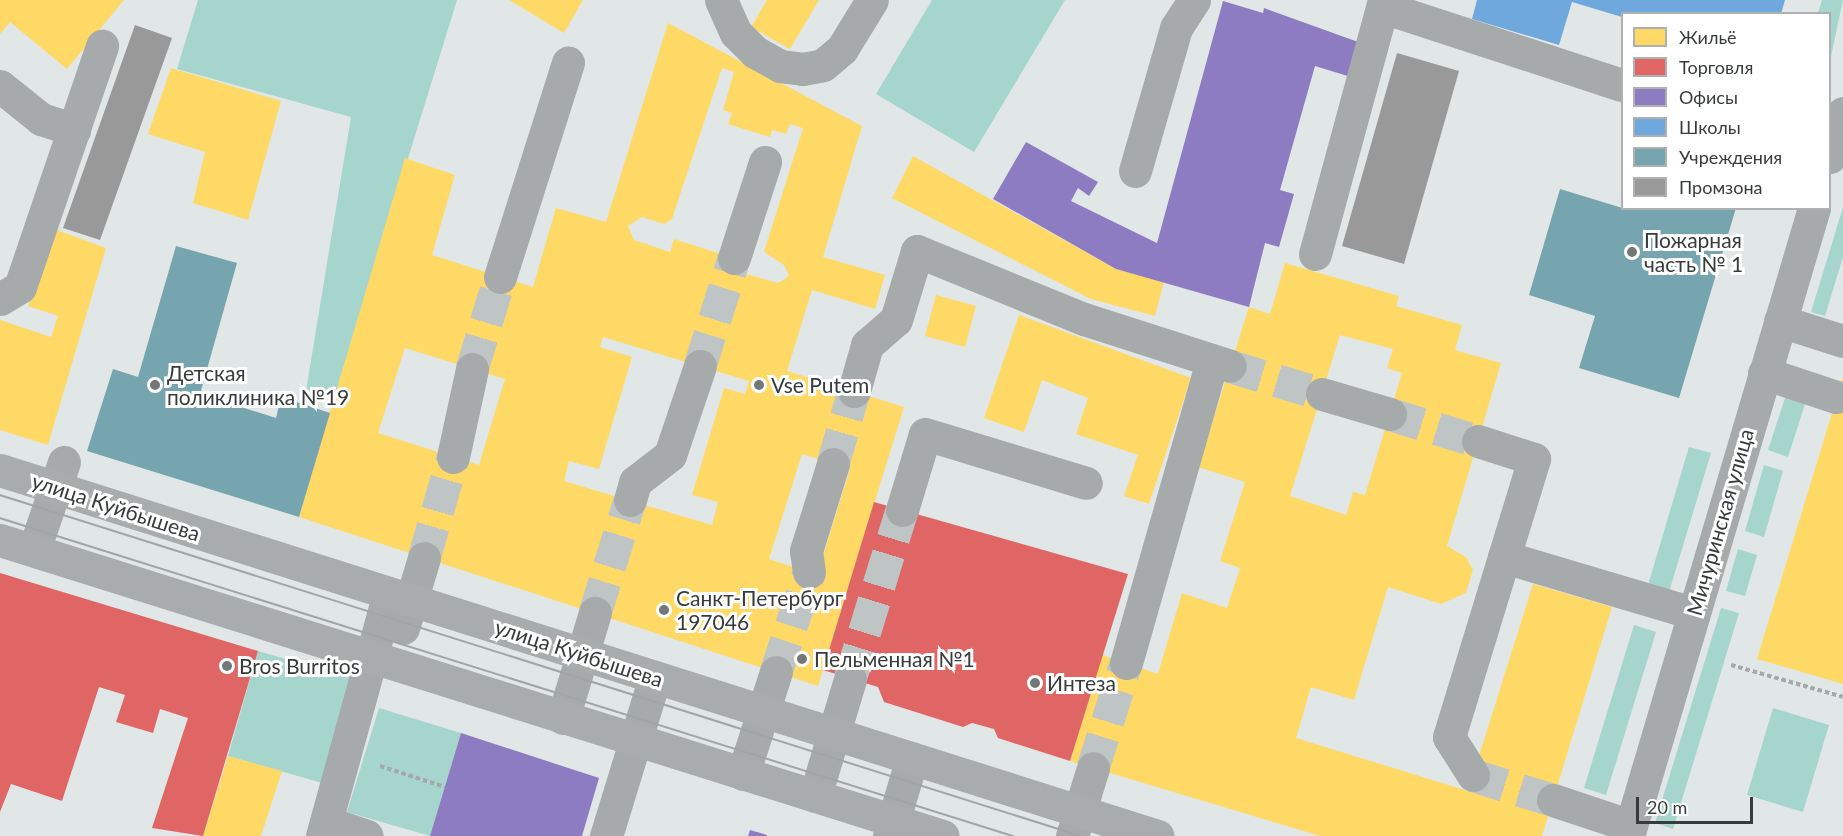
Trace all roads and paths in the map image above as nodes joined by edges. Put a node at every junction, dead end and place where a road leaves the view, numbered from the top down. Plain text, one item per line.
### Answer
1 (721, 0) edge
2 (872, 0) edge
3 (1194, 0) edge
4 (1384, 4) edge
5 (102, 46) dead end
6 (568, 62) dead end
7 (1621, 84) edge
8 (0, 86) edge
9 (1843, 113) edge
10 (74, 130) junction
11 (1831, 150) edge
12 (765, 162) dead end
13 (1135, 171) dead end
14 (1813, 210) edge
15 (1315, 254) dead end
16 (734, 258) tunnel mouth
17 (500, 277) tunnel mouth
18 (0, 299) edge
19 (1780, 321) junction
20 (1837, 334) edge
21 (699, 366) tunnel mouth
22 (472, 369) tunnel mouth
23 (1764, 373) junction
24 (854, 391) tunnel mouth
25 (1322, 394) tunnel mouth
26 (1836, 397) dead end
27 (1390, 414) tunnel mouth
28 (1478, 441) tunnel mouth
29 (453, 457) tunnel mouth
30 (832, 464) tunnel mouth
31 (0, 470) edge
32 (60, 475) junction
33 (1086, 483) dead end
34 (630, 500) tunnel mouth
35 (902, 510) tunnel mouth
36 (0, 540) edge
37 (34, 550) junction
38 (1504, 557) junction
39 (424, 558) tunnel mouth
40 (809, 572) tunnel mouth
41 (400, 597) junction
42 (595, 613) tunnel mouth
43 (1693, 613) junction
44 (583, 654) junction
45 (382, 661) junction
46 (1126, 663) tunnel mouth
47 (1731, 665) dead end
48 (776, 672) tunnel mouth
49 (655, 677) junction
50 (850, 679) tunnel mouth
51 (1843, 697) edge
52 (764, 711) junction
53 (563, 718) junction
54 (834, 733) junction
55 (637, 741) junction
56 (345, 754) junction
57 (912, 759) junction
58 (1093, 768) tunnel mouth
59 (743, 774) junction
60 (1473, 775) tunnel mouth
61 (445, 787) dead end
62 (815, 796) junction
63 (1553, 800) tunnel mouth
64 (1085, 825) edge
65 (891, 828) edge
66 (324, 829) edge
67 (1634, 832) edge
68 (366, 836) edge
69 (606, 836) edge
70 (943, 836) edge
71 (1158, 836) edge

1 - 2 street
3 - 13 street
4 - 7 street
4 - 15 street
5 - 10 street
6 - 17 street
8 - 10 street
9 - 11 street
10 - 18 street
12 - 16 street
14 - 19 street, Мичуринская улица
19 - 20 street
19 - 23 street, Мичуринская улица
21 - 34 street
22 - 29 street
23 - 26 street
23 - 43 street, Мичуринская улица
24 - 46 street
25 - 27 street
28 - 38 street
30 - 40 street
31 - 32 main road, улица Куйбышева
32 - 37 street
32 - 41 main road, улица Куйбышева
33 - 35 street
36 - 37 main road
37 - 45 main road
38 - 43 street
38 - 60 street
39 - 41 street
41 - 44 main road, улица Куйбышева
41 - 45 street
42 - 44 street
43 - 67 street, Мичуринская улица
44 - 49 main road, улица Куйбышева
44 - 53 street
45 - 53 main road
45 - 56 street
47 - 51 path
48 - 52 street
49 - 52 main road, улица Куйбышева
49 - 55 street
50 - 54 street
52 - 54 main road, улица Куйбышева
52 - 59 street
53 - 55 main road
54 - 57 main road, улица Куйбышева
54 - 62 street
55 - 59 main road
55 - 69 street
56 - 61 path
56 - 66 street
57 - 64 main road, улица Куйбышева
57 - 65 street
58 - 64 street
59 - 62 main road
62 - 65 main road
63 - 67 street
64 - 71 main road, улица Куйбышева
65 - 70 main road
66 - 68 street

